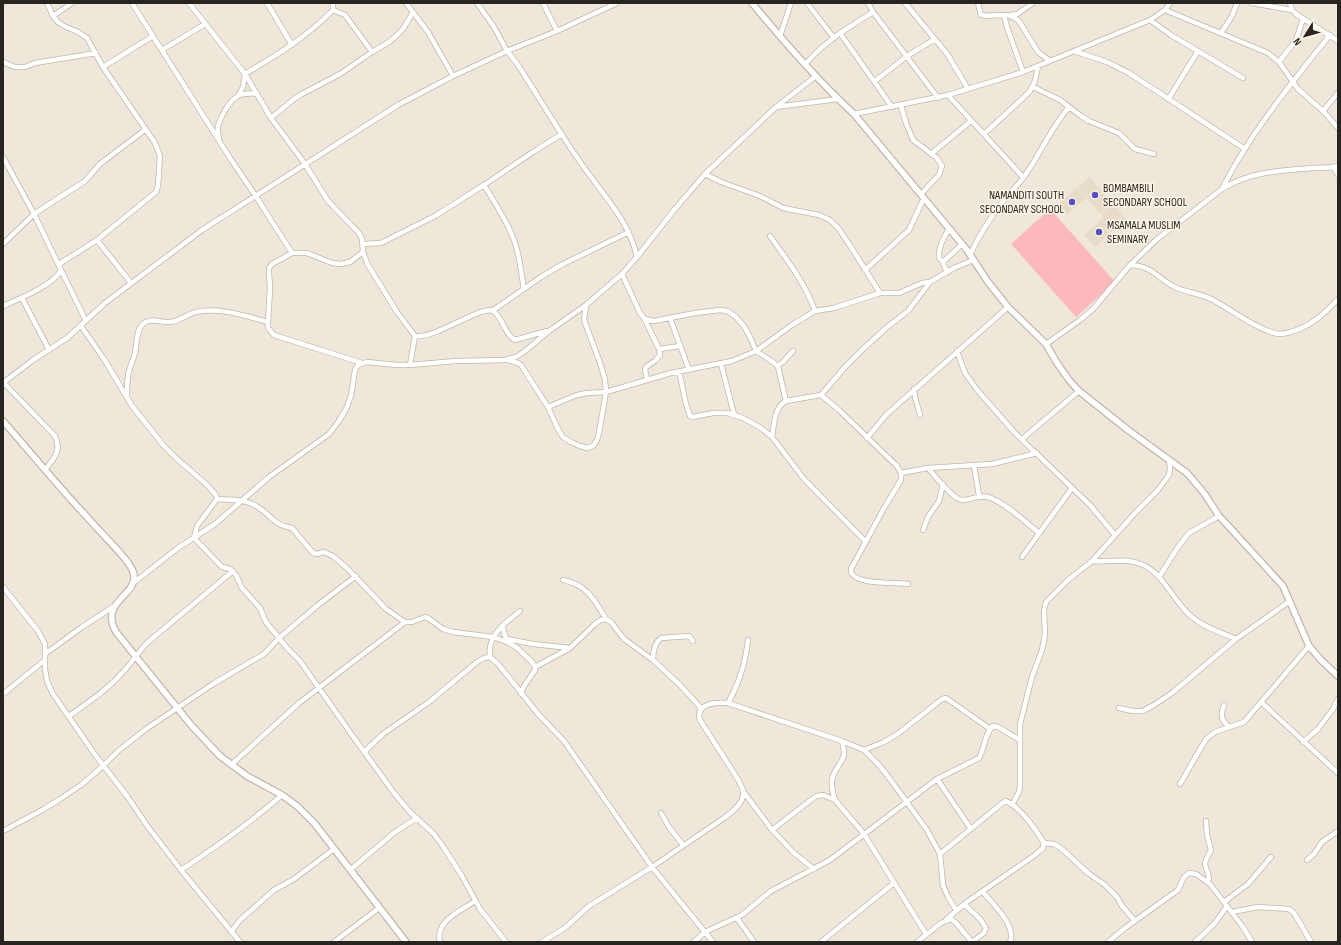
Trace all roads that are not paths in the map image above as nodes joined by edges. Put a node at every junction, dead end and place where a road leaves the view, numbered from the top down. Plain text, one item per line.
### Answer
1 (47, 3) edge
2 (72, 3) edge
3 (132, 3) edge
4 (189, 3) edge
5 (267, 3) edge
6 (333, 3) edge
7 (406, 3) edge
8 (477, 3) edge
9 (543, 3) edge
10 (616, 3) edge
11 (752, 3) edge
12 (791, 3) edge
13 (807, 3) edge
14 (868, 3) edge
15 (905, 3) edge
16 (978, 3) edge
17 (1033, 3) edge
18 (1170, 3) edge
19 (1237, 3) edge
20 (1251, 3) edge
21 (1290, 3) edge
22 (333, 10) junction
23 (1165, 10) junction
24 (1292, 10) junction
25 (413, 12) junction
26 (873, 12) junction
27 (1004, 15) junction
28 (1010, 15) junction
29 (53, 16) junction
30 (1303, 19) junction
31 (1150, 20) junction
32 (204, 24) junction
33 (558, 31) junction
34 (840, 33) junction
35 (1221, 33) junction
36 (1330, 35) junction
37 (153, 36) junction
38 (780, 36) junction
39 (834, 38) junction
40 (935, 39) junction
41 (1338, 41) edge
42 (292, 45) junction
43 (162, 50) junction
44 (507, 51) junction
45 (1074, 51) junction
46 (1198, 51) junction
47 (372, 52) junction
48 (96, 54) junction
49 (907, 56) junction
50 (1050, 61) junction
51 (3, 62) edge
52 (1279, 62) junction
53 (805, 64) junction
54 (1038, 66) junction
55 (103, 67) junction
56 (1023, 72) junction
57 (246, 74) junction
58 (453, 76) junction
59 (816, 76) junction
60 (1243, 78) dead end
61 (875, 81) junction
62 (1293, 83) junction
63 (1033, 87) junction
64 (968, 89) junction
65 (1338, 93) edge
66 (257, 94) junction
67 (238, 96) junction
68 (948, 96) junction
69 (938, 98) junction
70 (1169, 98) junction
71 (838, 99) junction
72 (901, 106) junction
73 (776, 107) junction
74 (892, 107) junction
75 (1069, 107) junction
76 (1322, 111) junction
77 (854, 114) junction
78 (271, 118) junction
79 (971, 121) junction
80 (1338, 128) edge
81 (146, 129) junction
82 (562, 134) junction
83 (984, 134) junction
84 (219, 140) junction
85 (1245, 149) junction
86 (932, 154) junction
87 (1154, 154) dead end
88 (3, 157) edge
89 (305, 164) junction
90 (1336, 166) edge
91 (705, 174) junction
92 (1338, 175) edge
93 (1023, 177) junction
94 (484, 185) junction
95 (1222, 189) junction
96 (255, 195) junction
97 (922, 196) junction
98 (34, 214) junction
99 (950, 229) junction
100 (629, 232) junction
101 (770, 236) dead end
102 (97, 240) junction
103 (3, 244) edge
104 (363, 244) junction
105 (962, 244) junction
106 (363, 252) junction
107 (292, 253) junction
108 (637, 257) junction
109 (971, 258) junction
110 (943, 262) junction
111 (59, 264) junction
112 (1130, 265) junction
113 (61, 270) junction
114 (865, 270) junction
115 (948, 272) junction
116 (622, 274) junction
117 (930, 282) junction
118 (131, 284) junction
119 (524, 289) junction
120 (880, 294) junction
121 (22, 298) junction
122 (1338, 299) edge
123 (586, 305) junction
124 (3, 306) edge
125 (1008, 307) junction
126 (492, 311) junction
127 (815, 311) junction
128 (644, 318) junction
129 (670, 318) junction
130 (86, 321) junction
131 (268, 322) junction
132 (81, 326) junction
133 (549, 331) junction
134 (415, 336) junction
135 (1046, 344) junction
136 (680, 346) junction
137 (660, 349) junction
138 (49, 350) junction
139 (756, 350) junction
140 (957, 351) junction
141 (793, 352) dead end
142 (505, 360) junction
143 (362, 363) junction
144 (720, 364) junction
145 (410, 365) junction
146 (777, 366) junction
147 (689, 370) junction
148 (679, 371) junction
149 (647, 379) junction
150 (3, 382) edge
151 (914, 389) junction
152 (1079, 391) junction
153 (606, 392) junction
154 (821, 395) junction
155 (127, 398) junction
156 (786, 401) junction
157 (548, 406) junction
158 (734, 414) junction
159 (920, 415) dead end
160 (3, 421) edge
161 (772, 437) junction
162 (867, 438) junction
163 (1022, 440) junction
164 (1037, 453) junction
165 (1169, 460) junction
166 (974, 465) junction
167 (928, 468) junction
168 (45, 470) junction
169 (901, 473) junction
170 (943, 484) junction
171 (1072, 488) junction
172 (978, 496) junction
173 (217, 499) junction
174 (226, 499) junction
175 (242, 500) junction
176 (235, 507) junction
177 (1219, 516) junction
178 (923, 530) dead end
179 (1040, 533) junction
180 (1115, 535) junction
181 (194, 538) junction
182 (866, 542) junction
183 (1022, 557) dead end
184 (1092, 561) junction
185 (233, 571) junction
186 (356, 576) junction
187 (1159, 577) junction
188 (562, 580) dead end
189 (132, 584) junction
190 (908, 584) dead end
191 (3, 588) edge
192 (1290, 601) junction
193 (116, 605) junction
194 (520, 611) dead end
195 (606, 619) junction
196 (405, 622) junction
197 (502, 626) junction
198 (493, 637) junction
199 (279, 638) junction
200 (1236, 639) junction
201 (748, 640) dead end
202 (507, 641) junction
203 (693, 641) dead end
204 (1310, 646) junction
205 (570, 648) junction
206 (136, 655) junction
207 (45, 657) junction
208 (490, 657) junction
209 (652, 660) junction
210 (535, 667) junction
211 (1338, 676) edge
212 (319, 688) junction
213 (3, 694) edge
214 (521, 694) junction
215 (1338, 699) edge
216 (1261, 702) junction
217 (728, 703) junction
218 (1224, 705) dead end
219 (177, 707) junction
220 (701, 708) junction
221 (1119, 708) dead end
222 (69, 716) junction
223 (1230, 728) junction
224 (990, 729) junction
225 (1020, 740) junction
226 (842, 741) junction
227 (1303, 742) junction
228 (864, 750) junction
229 (364, 752) junction
230 (230, 765) junction
231 (103, 766) junction
232 (1338, 773) edge
233 (936, 779) junction
234 (1180, 784) dead end
235 (743, 792) junction
236 (282, 795) junction
237 (835, 800) junction
238 (906, 801) junction
239 (1012, 805) junction
240 (661, 812) dead end
241 (417, 818) junction
242 (1206, 821) dead end
243 (970, 829) junction
244 (772, 830) junction
245 (3, 831) edge
246 (1338, 831) edge
247 (864, 834) junction
248 (683, 844) junction
249 (1044, 844) junction
250 (334, 849) junction
251 (940, 854) junction
252 (1271, 857) dead end
253 (1307, 860) dead end
254 (652, 867) junction
255 (814, 868) junction
256 (180, 870) junction
257 (350, 870) junction
258 (1208, 882) junction
259 (894, 883) junction
260 (983, 892) junction
261 (475, 901) junction
262 (1224, 902) junction
263 (964, 904) junction
264 (1227, 906) junction
265 (379, 908) junction
266 (956, 910) junction
267 (1232, 912) junction
268 (737, 918) junction
269 (946, 920) junction
270 (1135, 921) junction
271 (231, 932) junction
272 (706, 932) junction
273 (926, 934) junction
274 (240, 942) edge
275 (334, 942) edge
276 (406, 942) edge
277 (440, 942) edge
278 (506, 942) edge
279 (542, 942) edge
280 (694, 942) edge
281 (713, 942) edge
282 (754, 942) edge
283 (821, 942) edge
284 (917, 942) edge
285 (972, 942) edge
286 (1010, 942) edge
287 (1108, 942) edge
288 (1195, 942) edge
289 (1252, 942) edge
290 (1311, 942) edge

1 - 29 street
2 - 29 street
3 - 37 street
4 - 32 street
5 - 42 street
6 - 22 street
7 - 25 street
8 - 44 street
9 - 33 street
10 - 33 street
11 - 38 street
12 - 38 street
13 - 39 street
14 - 26 street
15 - 40 street
16 - 27 street
17 - 28 street
18 - 23 street
19 - 35 street
20 - 24 street
21 - 24 street
22 - 42 street
22 - 47 street
23 - 31 street
23 - 35 street
24 - 30 street
25 - 47 street
25 - 58 street
26 - 34 street
26 - 49 street
27 - 28 street
27 - 56 street
28 - 50 street
29 - 48 street
30 - 36 street
30 - 52 street
31 - 45 street
31 - 46 street
32 - 43 street
32 - 57 street
33 - 44 street
34 - 39 street
34 - 61 street
35 - 52 street
36 - 41 street
36 - 62 street
37 - 43 street
37 - 55 street
38 - 53 street
39 - 53 street
40 - 49 street
40 - 64 street
42 - 57 street
43 - 84 street
44 - 58 street
44 - 82 street
45 - 50 street
45 - 70 street
46 - 60 street
46 - 70 street
47 - 78 street
48 - 51 street
48 - 55 street
49 - 61 street
49 - 69 street
50 - 54 street
52 - 62 street
53 - 59 street
54 - 56 street
54 - 63 street
55 - 81 street
56 - 64 street
57 - 66 street
57 - 67 street
58 - 89 street
59 - 71 street
59 - 73 street
61 - 74 street
62 - 76 street
62 - 85 street
63 - 75 street
63 - 83 street
64 - 68 street
65 - 76 street
66 - 67 street
66 - 78 street
67 - 84 street
68 - 69 street
68 - 79 street
69 - 72 street
70 - 85 street
71 - 73 street
71 - 77 street
72 - 74 street
72 - 86 street
73 - 91 street
74 - 77 street
75 - 87 street
75 - 93 street
76 - 80 street
77 - 97 street
78 - 89 street
79 - 83 street
79 - 86 street
81 - 98 street
81 - 102 street
82 - 94 street
82 - 100 street
83 - 93 street
84 - 96 street
85 - 95 street
86 - 97 street
88 - 98 street
89 - 96 street
89 - 104 street
90 - 92 street
90 - 95 street
91 - 108 street
91 - 114 street
93 - 109 street
94 - 104 street
94 - 119 street
95 - 112 street
96 - 107 street
96 - 118 street
97 - 99 street
97 - 114 street
98 - 103 street
98 - 111 street
99 - 105 street
99 - 110 street
100 - 108 street
100 - 119 street
101 - 127 street
102 - 111 street
102 - 118 street
104 - 106 street
105 - 109 street
105 - 110 street
106 - 107 street
106 - 134 street
107 - 131 street
108 - 116 street
109 - 115 street
109 - 125 street
110 - 115 street
111 - 113 street
112 - 122 street
112 - 135 street
113 - 121 street
113 - 130 street
114 - 120 street
115 - 117 street
116 - 123 street
116 - 128 street
117 - 120 street
117 - 154 street
118 - 130 street
119 - 126 street
120 - 127 street
121 - 124 street
121 - 138 street
123 - 133 street
123 - 153 street
125 - 135 street
125 - 140 street
126 - 133 street
126 - 134 street
127 - 139 street
128 - 129 street
128 - 137 street
129 - 136 street
129 - 139 street
130 - 132 street
131 - 143 street
131 - 155 street
132 - 138 street
132 - 155 street
133 - 142 street
134 - 145 street
135 - 152 street
136 - 137 street
136 - 147 street
137 - 149 street
138 - 150 street
139 - 144 street
139 - 146 street
140 - 151 street
140 - 163 street
141 - 146 street
142 - 145 street
142 - 157 street
143 - 145 street
143 - 175 street
144 - 147 street
144 - 158 street
146 - 156 street
147 - 148 street
148 - 149 street
148 - 158 street
149 - 153 street
150 - 168 street
151 - 159 street
151 - 162 street
152 - 163 street
152 - 165 street
153 - 157 street
153 - 157 street
154 - 156 street
154 - 162 street
155 - 173 street
156 - 161 street
158 - 161 street
160 - 168 street
161 - 182 street
162 - 169 street
163 - 164 street
164 - 166 street
164 - 171 street
165 - 177 street
165 - 180 street
166 - 167 street
166 - 172 street
167 - 169 street
167 - 170 street
168 - 189 street
169 - 182 street
170 - 172 street
170 - 178 street
171 - 179 street
171 - 180 street
172 - 179 street
173 - 174 street
173 - 181 street
174 - 175 street
174 - 176 street
175 - 176 street
175 - 186 street
176 - 181 street
177 - 187 street
177 - 192 street
179 - 183 street
180 - 184 street
181 - 185 street
181 - 189 street
182 - 190 street
184 - 187 street
184 - 225 street
185 - 199 street
185 - 206 street
186 - 196 street
186 - 199 street
187 - 200 street
188 - 195 street
189 - 193 street
191 - 207 street
192 - 200 street
192 - 204 street
193 - 206 street
193 - 207 street
194 - 197 street
195 - 205 street
195 - 209 street
196 - 198 street
196 - 212 street
197 - 198 street
197 - 202 street
198 - 202 street
198 - 208 street
199 - 212 street
199 - 219 street
200 - 221 street
201 - 217 street
202 - 205 street
202 - 210 street
203 - 209 street
204 - 211 street
204 - 216 street
205 - 210 street
206 - 219 street
206 - 222 street
207 - 213 street
207 - 222 street
208 - 214 street
208 - 229 street
209 - 220 street
210 - 214 street
212 - 229 street
212 - 230 street
214 - 254 street
215 - 227 street
216 - 223 street
216 - 227 street
217 - 220 street
217 - 226 street
218 - 223 street
219 - 230 street
219 - 231 street
220 - 235 street
222 - 231 street
223 - 234 street
224 - 225 street
224 - 228 street
224 - 233 street
225 - 239 street
226 - 228 street
226 - 237 street
227 - 232 street
228 - 238 street
229 - 241 street
230 - 236 street
231 - 245 street
231 - 256 street
233 - 238 street
233 - 243 street
235 - 244 street
235 - 248 street
236 - 250 street
236 - 256 street
237 - 244 street
237 - 247 street
238 - 247 street
238 - 251 street
239 - 243 street
239 - 249 street
240 - 248 street
241 - 257 street
241 - 261 street
242 - 258 street
243 - 251 street
244 - 255 street
246 - 253 street
247 - 255 street
247 - 259 street
248 - 254 street
249 - 260 street
249 - 270 street
250 - 257 street
250 - 271 street
251 - 266 street
252 - 262 street
254 - 272 street
254 - 279 street
255 - 268 street
256 - 271 street
257 - 265 street
258 - 262 street
258 - 270 street
259 - 273 street
259 - 283 street
260 - 263 street
260 - 286 street
261 - 277 street
261 - 278 street
262 - 264 street
263 - 266 street
263 - 285 street
264 - 267 street
264 - 288 street
265 - 275 street
265 - 276 street
266 - 269 street
267 - 289 street
267 - 290 street
268 - 272 street
268 - 282 street
269 - 273 street
269 - 285 street
270 - 287 street
271 - 274 street
272 - 280 street
272 - 281 street
273 - 284 street

